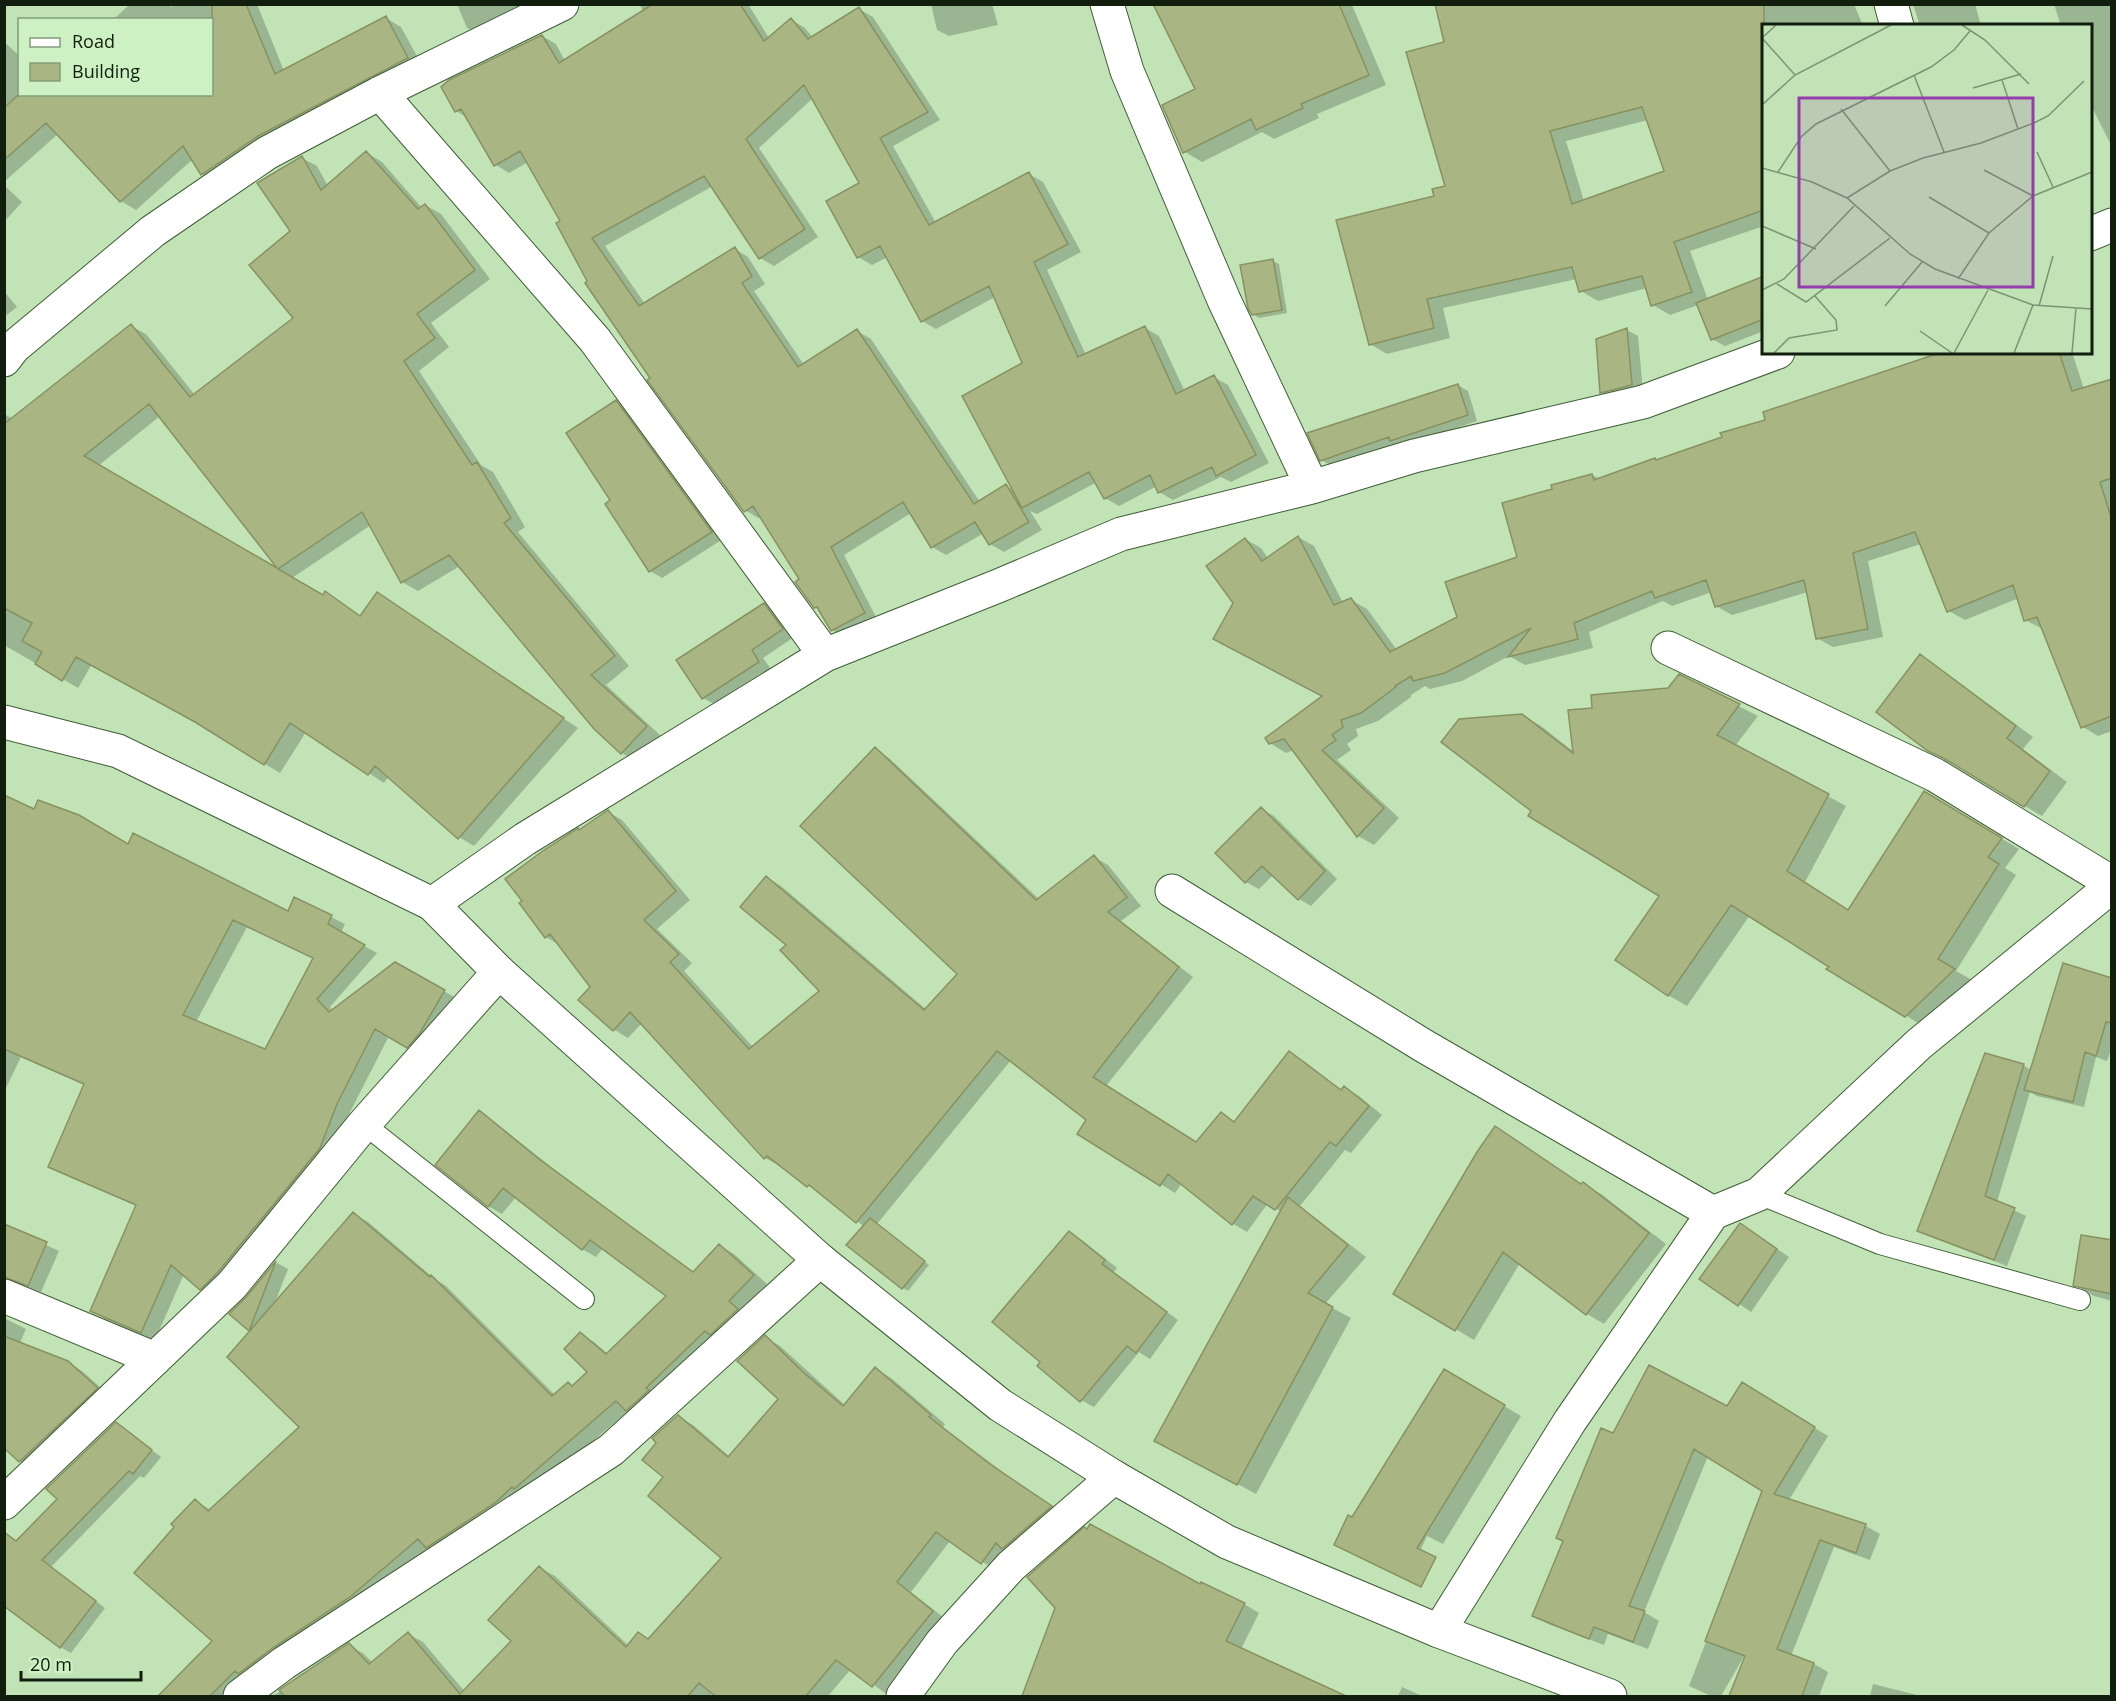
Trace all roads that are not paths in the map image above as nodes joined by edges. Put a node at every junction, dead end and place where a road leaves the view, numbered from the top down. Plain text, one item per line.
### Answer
1 (562, 4) edge
2 (1107, 4) edge
3 (1891, 4) edge
4 (1897, 24) edge
5 (380, 93) junction
6 (2112, 225) edge
7 (2092, 234) edge
8 (1773, 354) edge
9 (4, 360) edge
10 (1312, 487) junction
11 (1668, 648) dead end
12 (825, 655) junction
13 (4, 722) edge
14 (2112, 884) edge
15 (1172, 891) dead end
16 (432, 904) junction
17 (499, 972) junction
18 (364, 1124) junction
19 (1759, 1194) junction
20 (1713, 1214) junction
21 (820, 1260) junction
22 (4, 1296) edge
23 (584, 1299) dead end
24 (2080, 1300) dead end
25 (155, 1359) junction
26 (1114, 1477) junction
27 (4, 1503) edge
28 (1439, 1631) junction
29 (240, 1696) edge
30 (903, 1696) edge
31 (1610, 1696) edge

1 - 5 street
2 - 10 street
3 - 4 street
5 - 9 street
5 - 12 street
6 - 7 street
8 - 10 street
10 - 12 street
11 - 14 street
12 - 16 street
13 - 16 street
14 - 19 street
15 - 20 street
16 - 17 street
17 - 18 street
17 - 21 street
18 - 23 lane
18 - 25 street
19 - 20 street
19 - 24 lane
20 - 28 street
21 - 26 street
21 - 29 street
22 - 25 street
25 - 27 street
26 - 28 street
26 - 30 street
28 - 31 street

